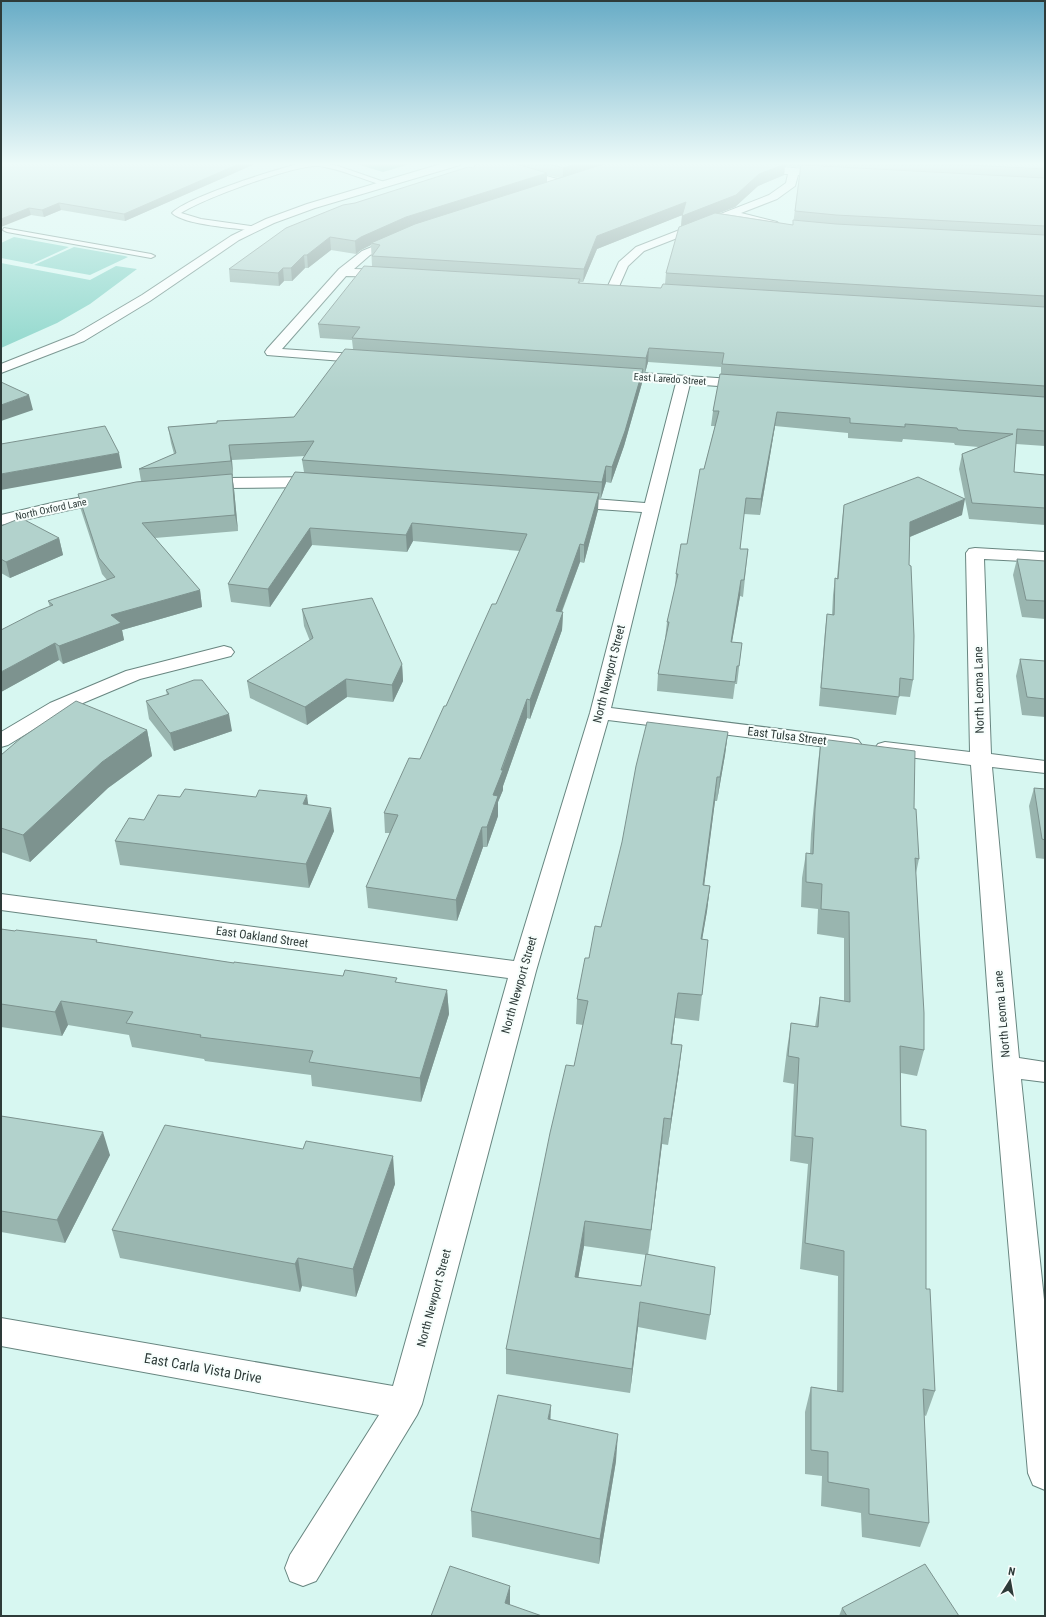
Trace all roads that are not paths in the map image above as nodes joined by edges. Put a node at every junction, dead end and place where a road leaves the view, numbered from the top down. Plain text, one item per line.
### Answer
1 (54, 238) edge
2 (237, 238) edge
3 (399, 238) edge
4 (667, 238) edge
5 (151, 256) dead end
6 (343, 272) junction
7 (398, 275) edge
8 (597, 287) edge
9 (613, 288) junction
10 (629, 289) edge
11 (382, 360) edge
12 (1, 369) edge
13 (596, 374) edge
14 (684, 380) junction
15 (762, 386) edge
16 (337, 484) edge
17 (186, 487) edge
18 (124, 494) edge
19 (549, 500) edge
20 (651, 508) junction
21 (1, 520) edge
22 (1045, 557) edge
23 (224, 652) dead end
24 (600, 714) junction
25 (1, 741) edge
26 (981, 760) junction
27 (1045, 767) edge
28 (1, 902) edge
29 (523, 972) junction
30 (1006, 1066) junction
31 (1045, 1072) edge
32 (1, 1332) edge
33 (405, 1404) junction
34 (1045, 1473) edge
35 (303, 1568) dead end

1 - 5 lane
2 - 12 street
3 - 6 street
4 - 9 street
6 - 7 street
6 - 11 street
8 - 9 street
9 - 10 street
13 - 14 street, East Laredo Street
14 - 15 street, East Laredo Street
14 - 20 street, North Newport Street
16 - 17 street
18 - 21 street, North Oxford Lane
19 - 20 street
20 - 24 street, North Newport Street
22 - 26 street, North Leoma Lane
23 - 25 street
24 - 26 street, East Tulsa Street
24 - 29 street, North Newport Street
26 - 27 street, East Tulsa Street
26 - 30 street, North Leoma Lane
28 - 29 street, East Oakland Street
29 - 33 street, North Newport Street
30 - 31 street
30 - 34 street, North Leoma Lane
32 - 33 street, East Carla Vista Drive
33 - 35 street, North Newport Street

